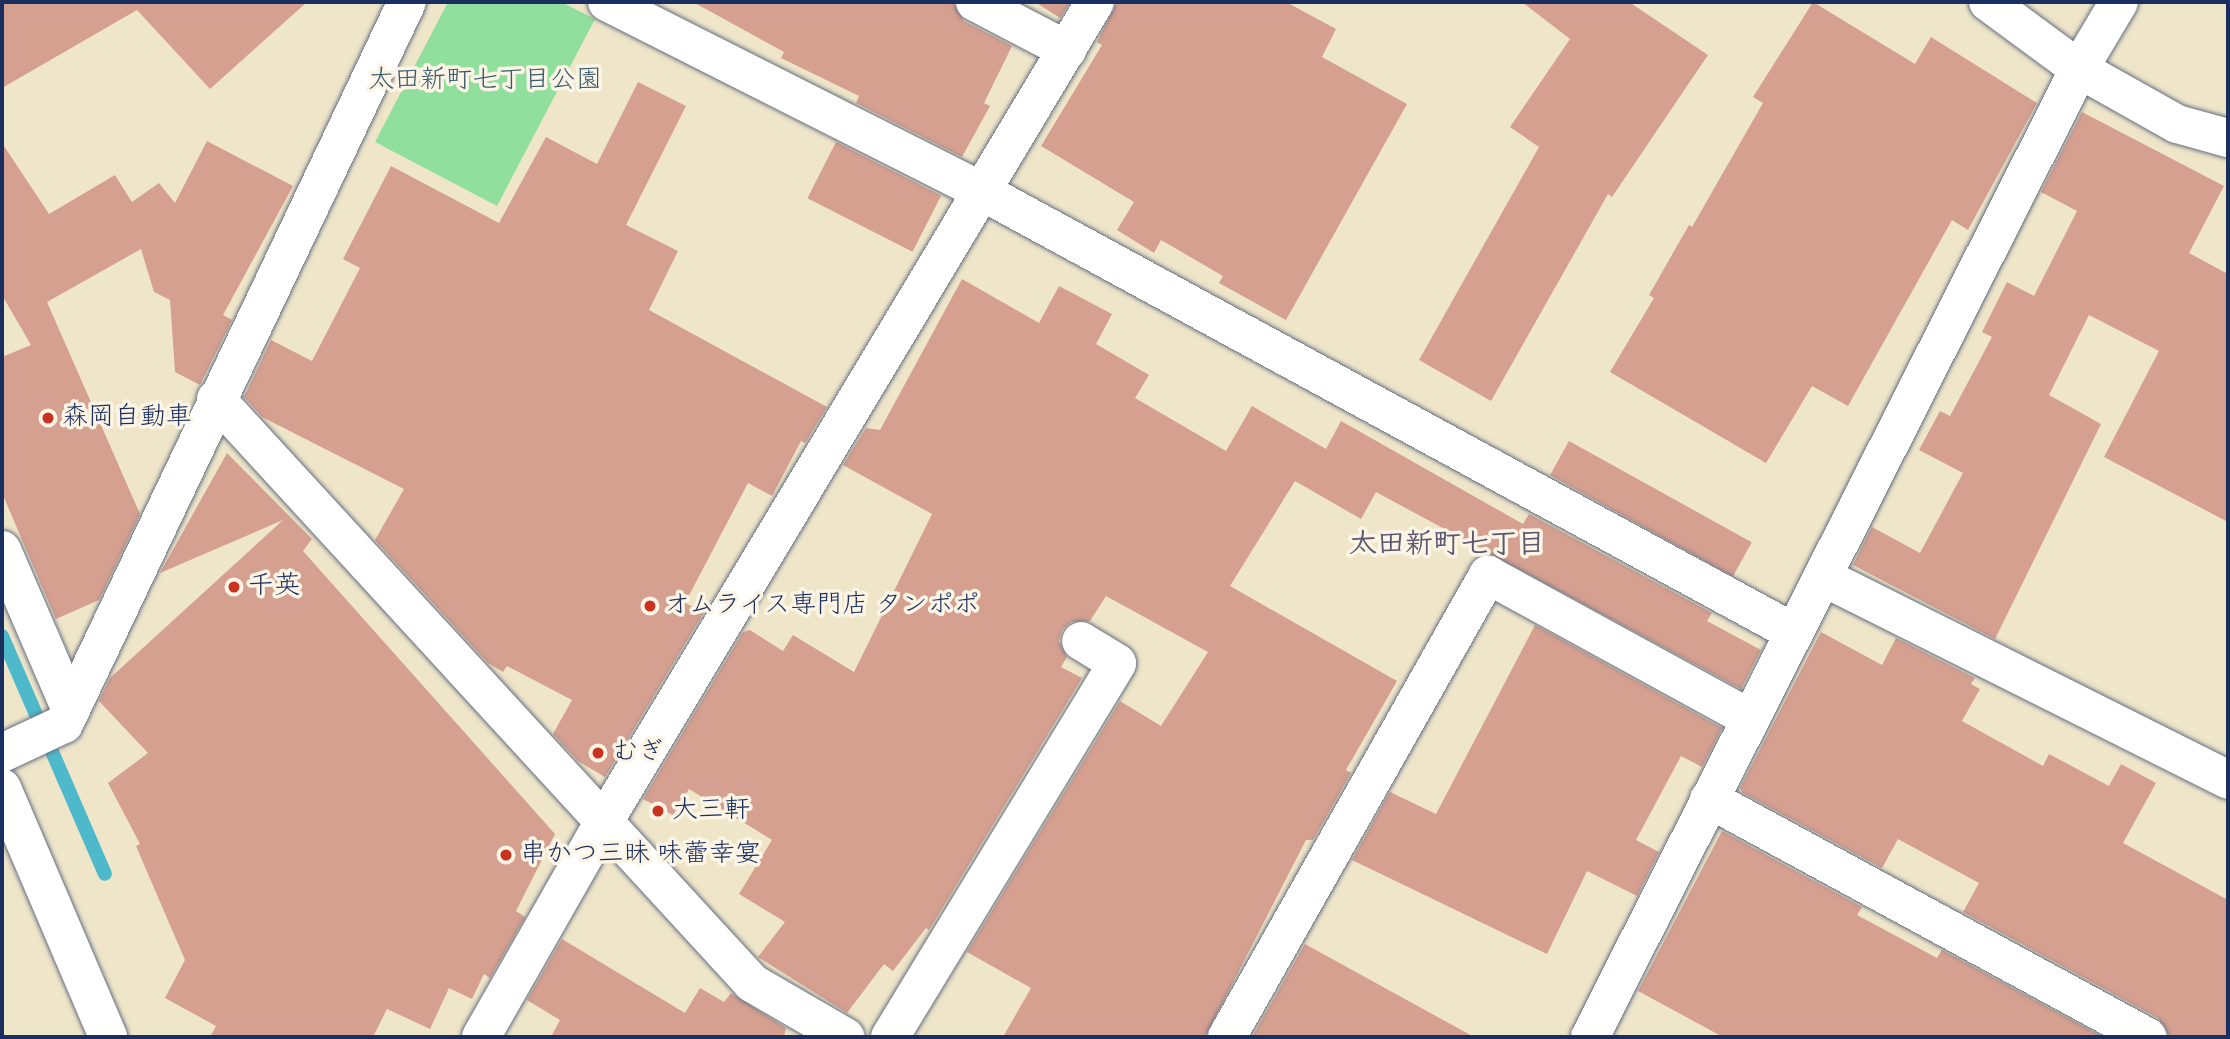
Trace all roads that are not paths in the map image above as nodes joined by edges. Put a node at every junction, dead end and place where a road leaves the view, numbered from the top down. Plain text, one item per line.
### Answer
1 (407, 2) edge
2 (607, 2) edge
3 (975, 2) edge
4 (1095, 2) edge
5 (1987, 2) edge
6 (2119, 2) edge
7 (1067, 50) junction
8 (2079, 69) junction
9 (2228, 138) edge
10 (983, 192) junction
11 (216, 399) junction
12 (2, 550) edge
13 (1823, 577) junction
14 (1793, 632) junction
15 (1081, 641) dead end
16 (68, 717) junction
17 (1749, 718) junction
18 (12, 748) edge
19 (2228, 780) edge
20 (2, 788) edge
21 (1709, 799) junction
22 (602, 825) junction
23 (108, 1037) edge
24 (481, 1037) edge
25 (845, 1037) edge
26 (890, 1037) edge
27 (1227, 1037) edge
28 (1590, 1037) edge
29 (2148, 1037) edge

1 - 11 street
2 - 10 street
3 - 7 street
4 - 7 street
5 - 8 street
6 - 8 street
7 - 10 street
8 - 9 street
8 - 13 street
10 - 14 street
10 - 22 street
11 - 16 street
11 - 22 street
12 - 16 street
13 - 14 street
13 - 19 street
14 - 17 street
15 - 26 street
16 - 18 street
17 - 21 street
17 - 27 street
20 - 23 street
21 - 28 street
21 - 29 street
22 - 24 street
22 - 25 street

